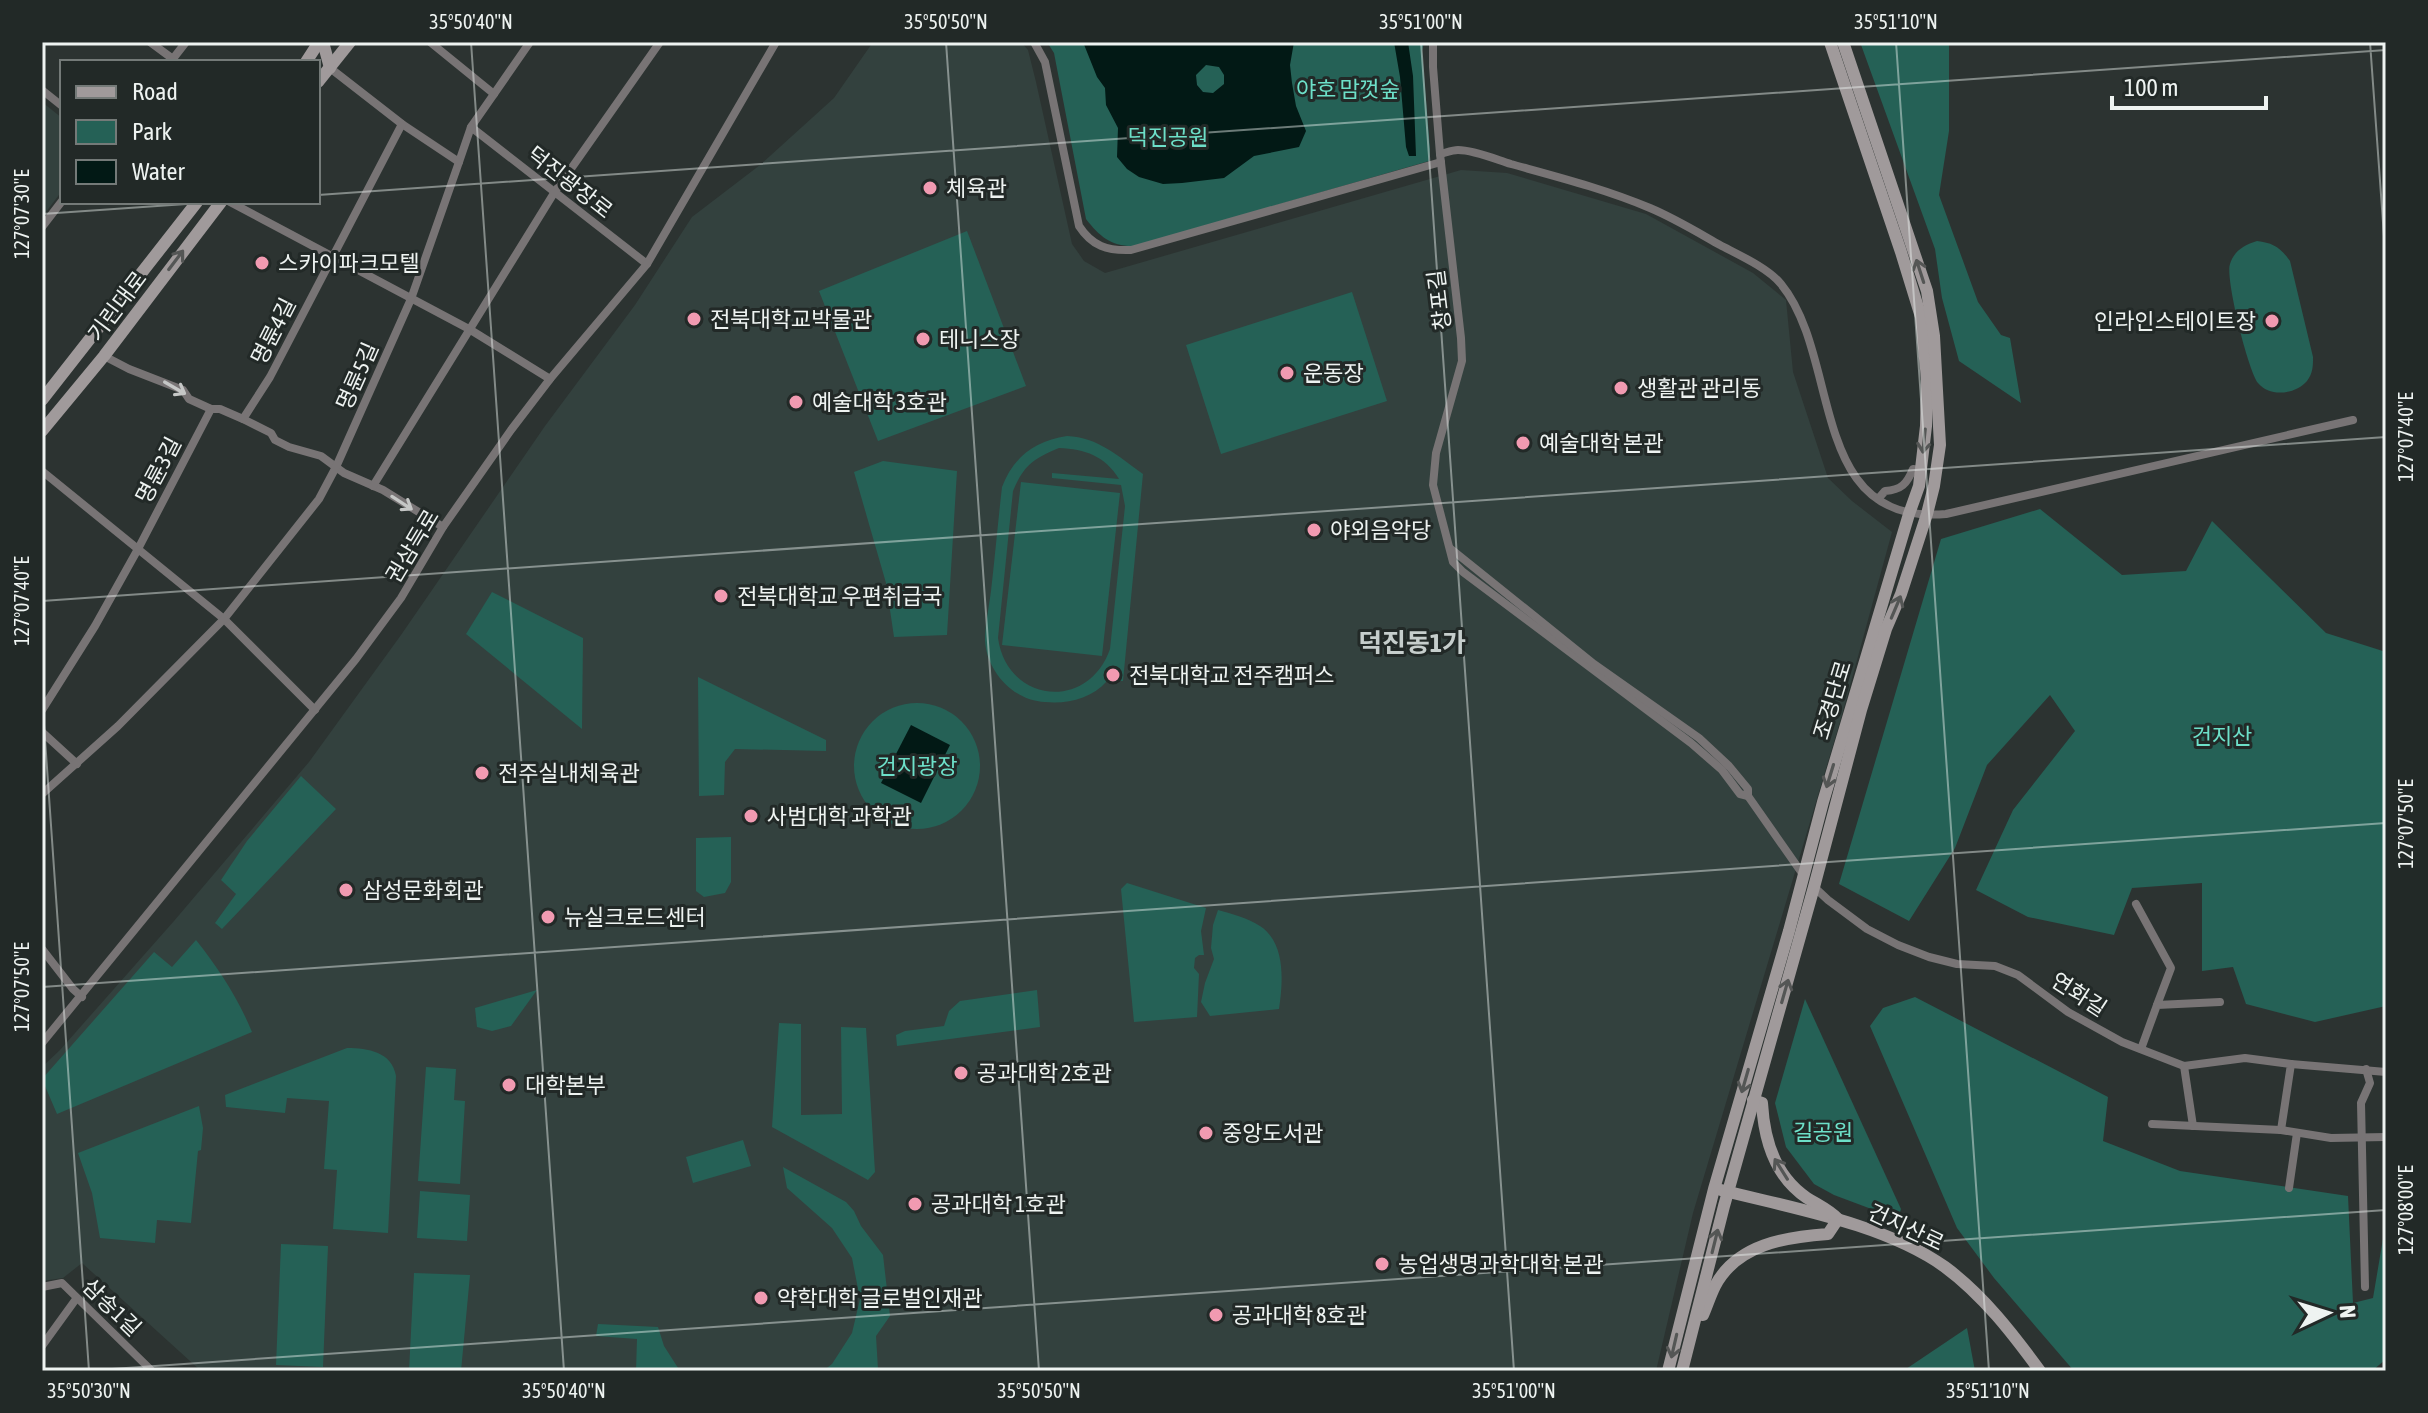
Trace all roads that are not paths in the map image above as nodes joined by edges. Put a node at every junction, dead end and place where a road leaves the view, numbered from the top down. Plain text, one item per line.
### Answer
1 (150, 42) edge
2 (186, 42) edge
3 (326, 42) edge
4 (350, 42) edge
5 (430, 42) edge
6 (530, 42) edge
7 (660, 42) edge
8 (776, 42) edge
9 (1034, 42) edge
10 (1433, 42) edge
11 (1830, 42) edge
12 (1843, 42) edge
13 (340, 56) junction
14 (172, 60) edge
15 (308, 60) edge
16 (330, 68) junction
17 (320, 80) edge
18 (42, 90) edge
19 (494, 94) junction
20 (60, 104) edge
21 (402, 124) junction
22 (471, 127) junction
23 (1440, 158) junction
24 (459, 162) junction
25 (554, 193) junction
26 (60, 204) edge
27 (195, 204) edge
28 (219, 204) edge
29 (234, 204) edge
30 (42, 227) edge
31 (332, 257) junction
32 (647, 264) junction
33 (411, 299) junction
34 (469, 329) junction
35 (104, 356) junction
36 (550, 379) junction
37 (42, 400) edge
38 (211, 409) junction
39 (243, 419) junction
40 (2353, 420) dead end
41 (42, 431) edge
42 (336, 467) junction
43 (1921, 470) junction
44 (42, 471) edge
45 (373, 486) junction
46 (1878, 499) junction
47 (1909, 514) junction
48 (1927, 514) junction
49 (443, 527) junction
50 (138, 549) junction
51 (224, 619) junction
52 (42, 710) edge
53 (315, 710) junction
54 (42, 732) edge
55 (77, 764) junction
56 (42, 794) edge
57 (1804, 877) junction
58 (1814, 887) junction
59 (2136, 904) dead end
60 (42, 949) edge
61 (82, 997) junction
62 (2220, 1002) dead end
63 (2157, 1005) junction
64 (42, 1043) edge
65 (2141, 1049) junction
66 (2291, 1064) junction
67 (2184, 1066) junction
68 (2366, 1069) junction
69 (2386, 1072) edge
70 (1753, 1100) junction
71 (2152, 1124) dead end
72 (2193, 1126) junction
73 (2281, 1130) junction
74 (2297, 1133) junction
75 (2363, 1137) junction
76 (2386, 1137) edge
77 (2289, 1188) dead end
78 (1714, 1189) junction
79 (1728, 1192) junction
80 (1838, 1219) junction
81 (42, 1287) edge
82 (2365, 1287) dead end
83 (76, 1299) junction
84 (1690, 1340) junction
85 (42, 1346) edge
86 (152, 1371) edge
87 (1668, 1371) edge
88 (1682, 1371) edge
89 (2040, 1371) edge

1 - 14 street
2 - 14 street
3 - 13 street
3 - 15 street
3 - 16 street
4 - 13 street
5 - 19 street
6 - 19 street
7 - 25 street
8 - 32 street, 권삼득로
9 - 23 street
10 - 23 street, 창포길
11 -> 43 street, 조경단로
48 -> 12 street, 조경단로
13 - 16 street
16 - 17 street
16 - 21 street
18 - 20 street
19 - 22 street
21 - 24 street
21 - 31 street
22 - 24 street
22 - 25 street, 덕진광장로
23 - 46 street
23 - 57 street, 창포길
24 - 33 street, 명륜5길
25 - 32 street, 덕진광장로
25 - 34 street
26 - 30 street
27 - 37 street, 기린대로
35 -> 28 street, 기린대로
29 - 31 street
31 - 33 street
31 - 39 street, 명륜4길
32 - 36 street, 권삼득로
33 - 34 street
33 - 42 street, 명륜5길
34 - 36 street
34 - 45 street
35 -> 38 street
35 - 41 street, 기린대로
36 - 49 street, 권삼득로
38 - 39 street
38 - 50 street, 명륜3길
39 - 42 street
40 - 48 street
42 - 45 street
42 - 51 street
43 - 46 street
43 - 47 street, 조경단로
44 - 50 street
45 -> 49 street
46 - 47 street
47 - 48 street
47 -> 57 street, 조경단로
58 -> 48 street, 조경단로
49 - 53 street, 권삼득로
50 - 51 street
50 - 52 street, 명륜3길
51 - 53 street
51 - 55 street
53 - 61 street, 권삼득로
54 - 55 street
55 - 56 street
57 - 58 street, 연화길
57 -> 78 street, 조경단로
58 - 65 street, 연화길
70 -> 58 street, 조경단로
59 - 63 street
60 - 61 street
61 - 64 street, 권삼득로
62 - 63 street
63 - 65 street
65 - 67 street, 연화길
66 - 67 street, 연화길
66 - 68 street, 연화길
66 - 73 street
67 - 72 street
68 - 69 street, 연화길
68 - 75 street
70 - 79 street, 조경단로
80 -> 70 street
71 - 72 street
72 - 73 street
73 - 74 street
74 - 75 street
74 - 77 street
75 - 76 street
75 - 82 street
78 - 79 street, 건지산로
78 -> 87 street, 조경단로
79 - 80 street, 건지산로
84 -> 79 street, 조경단로
80 - 84 street
80 - 89 street, 건지산로
81 - 83 street, 삼송1길
83 - 85 street
83 - 86 street, 삼송1길
84 - 88 street, 조경단로

